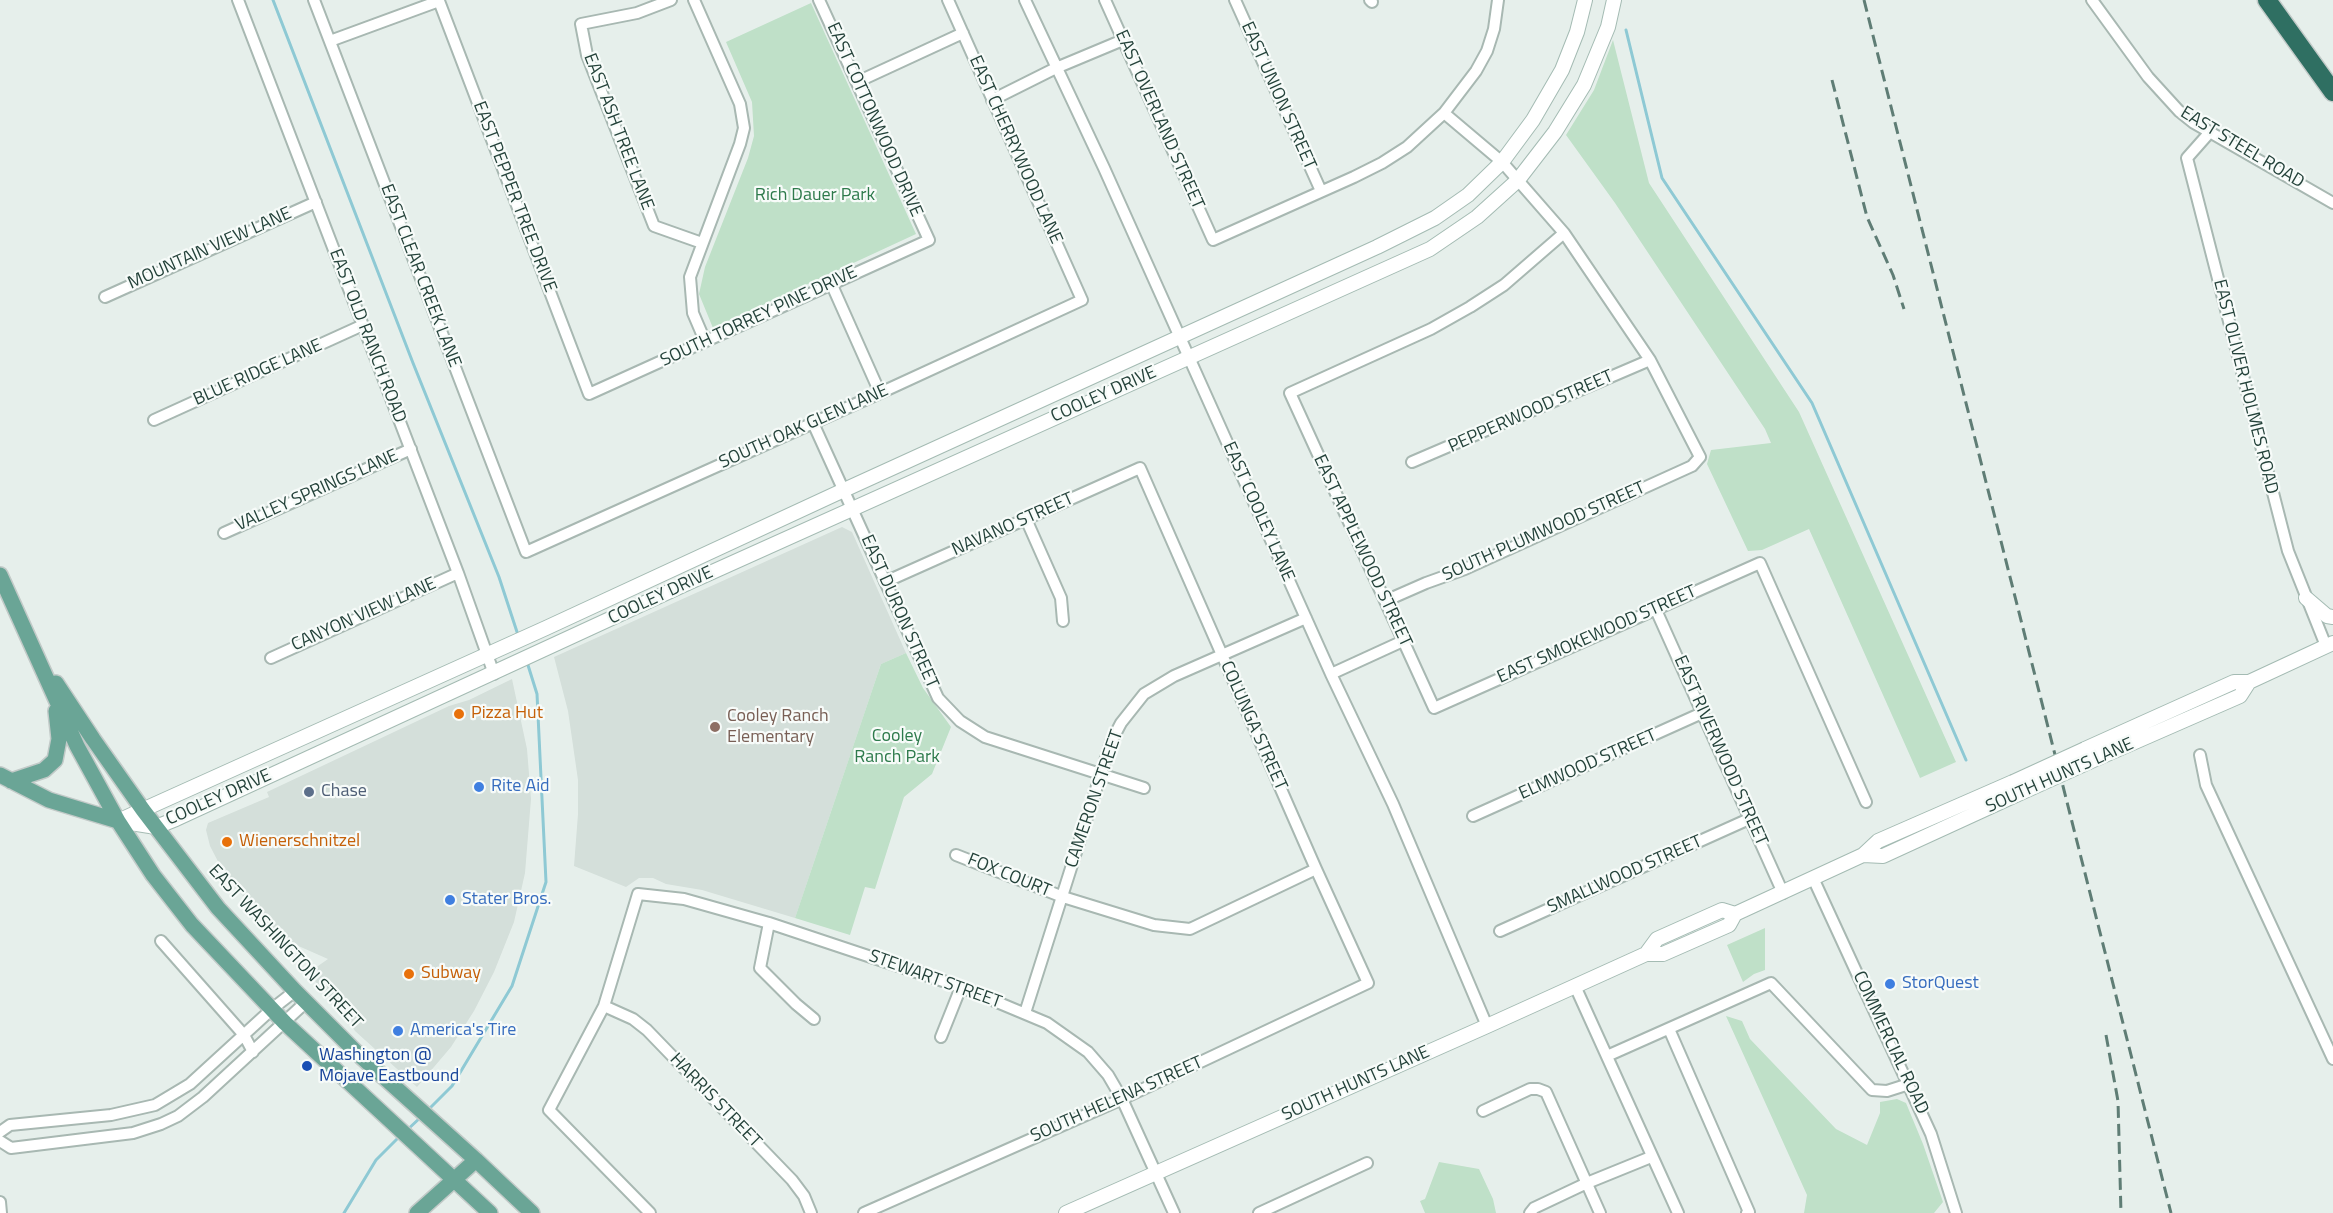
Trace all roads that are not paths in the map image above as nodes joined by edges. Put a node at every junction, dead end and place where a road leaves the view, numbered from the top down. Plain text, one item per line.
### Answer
1 (238, 0) edge
2 (314, 0) edge
3 (671, 0) edge
4 (694, 0) edge
5 (819, 0) edge
6 (948, 0) edge
7 (1025, 0) edge
8 (1105, 0) edge
9 (1235, 0) edge
10 (1498, 0) edge
11 (1585, 0) edge
12 (1614, 0) edge
13 (2092, 0) edge
14 (2267, 0) edge
15 (439, 1) edge
16 (963, 33) junction
17 (1123, 40) junction
18 (330, 41) junction
19 (1056, 68) junction
20 (857, 82) junction
21 (2333, 92) edge
22 (992, 100) junction
23 (1444, 113) junction
24 (2210, 132) junction
25 (1502, 162) junction
26 (1518, 180) junction
27 (1321, 191) junction
28 (316, 202) junction
29 (2333, 203) edge
30 (1564, 233) junction
31 (929, 240) joint
32 (702, 243) junction
33 (831, 283) junction
34 (105, 297) dead end
35 (1082, 300) joint
36 (363, 325) junction
37 (1179, 337) junction
38 (705, 341) junction
39 (1188, 358) junction
40 (1650, 360) junction
41 (880, 393) junction
42 (589, 394) joint
43 (154, 420) dead end
44 (813, 423) junction
45 (411, 449) junction
46 (1412, 462) dead end
47 (1140, 468) joint
48 (844, 490) junction
49 (853, 509) junction
50 (1026, 519) junction
51 (224, 533) dead end
52 (526, 552) joint
53 (458, 573) junction
54 (0, 575) edge
55 (885, 582) junction
56 (2306, 598) junction
57 (1385, 601) junction
58 (1656, 610) junction
59 (572, 616) junction
60 (2333, 617) edge
61 (1306, 618) junction
62 (1063, 621) dead end
63 (579, 633) junction
64 (1403, 641) junction
65 (30, 642) junction
66 (2330, 644) edge
67 (488, 654) junction
68 (1222, 654) junction
69 (271, 658) dead end
70 (494, 674) junction
71 (1331, 674) junction
72 (410, 690) junction
73 (54, 695) junction
74 (418, 707) junction
75 (1434, 708) joint
76 (1702, 713) junction
77 (317, 732) junction
78 (325, 750) junction
79 (2200, 755) dead end
80 (1101, 774) junction
81 (6, 778) edge
82 (1144, 788) dead end
83 (1866, 802) dead end
84 (143, 810) junction
85 (1473, 816) dead end
86 (1749, 819) junction
87 (118, 821) junction
88 (156, 826) junction
89 (956, 855) dead end
90 (1316, 869) junction
91 (1814, 878) junction
92 (1783, 892) junction
93 (1063, 897) junction
94 (769, 923) junction
95 (1500, 931) dead end
96 (161, 941) dead end
97 (1368, 983) joint
98 (1575, 986) junction
99 (961, 987) junction
100 (300, 997) junction
101 (604, 1006) junction
102 (272, 1009) junction
103 (1025, 1013) junction
104 (814, 1019) dead end
105 (285, 1023) junction
106 (1487, 1026) junction
107 (1669, 1029) junction
108 (244, 1035) junction
109 (941, 1037) dead end
110 (253, 1052) junction
111 (1607, 1056) junction
112 (2333, 1059) edge
113 (1909, 1084) junction
114 (1122, 1099) junction
115 (1483, 1111) dead end
116 (0, 1132) edge
117 (0, 1142) edge
118 (1651, 1156) junction
119 (476, 1160) junction
120 (1367, 1162) dead end
121 (1157, 1173) junction
122 (455, 1180) junction
123 (1587, 1183) junction
124 (0, 1202) edge
125 (1748, 1212) edge
126 (1, 1213) edge
127 (417, 1213) edge
128 (490, 1213) edge
129 (532, 1213) edge
130 (650, 1213) edge
131 (812, 1213) edge
132 (864, 1213) edge
133 (1065, 1213) edge
134 (1174, 1213) edge
135 (1259, 1213) edge
136 (1530, 1213) edge
137 (1600, 1213) edge
138 (1678, 1213) edge
139 (1956, 1213) edge

1 - 28 street, EAST OLD RANCH ROAD
2 - 18 street, EAST CLEAR CREEK LANE
3 - 32 street, EAST ASH TREE LANE
4 - 32 street
5 - 20 street, EAST COTTONWOOD DRIVE
6 - 16 street, EAST CHERRYWOOD LANE
7 - 19 street, EAST COOLEY LANE
8 - 17 street, EAST OVERLAND STREET
9 - 27 street, EAST UNION STREET
10 - 23 street
11 - 25 street, COOLEY DRIVE
12 - 26 street, COOLEY DRIVE
13 - 24 street, EAST STEEL ROAD
14 - 21 highway
15 - 18 street
15 - 42 street, EAST PEPPER TREE DRIVE
16 - 20 street
16 - 22 street, EAST CHERRYWOOD LANE
17 - 19 street
17 - 27 street, EAST OVERLAND STREET
18 - 52 street, EAST CLEAR CREEK LANE
19 - 22 street
19 - 37 street, EAST COOLEY LANE
20 - 31 street, EAST COTTONWOOD DRIVE
22 - 35 street, EAST CHERRYWOOD LANE
23 - 25 street
23 - 27 street
24 - 29 street, EAST STEEL ROAD
24 - 56 street, EAST OLIVER HOLMES ROAD
25 - 26 street
25 - 37 street, COOLEY DRIVE
26 - 30 street
26 - 39 street, COOLEY DRIVE
28 - 34 street, MOUNTAIN VIEW LANE
28 - 36 street, EAST OLD RANCH ROAD
30 - 40 street
30 - 57 street, EAST APPLEWOOD STREET
31 - 33 street, SOUTH TORREY PINE DRIVE
32 - 38 street
33 - 38 street, SOUTH TORREY PINE DRIVE
33 - 41 street
35 - 41 street, SOUTH OAK GLEN LANE
36 - 43 street, BLUE RIDGE LANE
36 - 45 street, EAST OLD RANCH ROAD
37 - 39 street, EAST COOLEY LANE
37 - 48 street, COOLEY DRIVE
38 - 42 street, SOUTH TORREY PINE DRIVE
39 - 49 street, COOLEY DRIVE
39 - 61 street, EAST COOLEY LANE
40 - 46 street, PEPPERWOOD STREET
40 - 57 street, SOUTH PLUMWOOD STREET
41 - 44 street, SOUTH OAK GLEN LANE
44 - 48 street, EAST DURON STREET
44 - 52 street, SOUTH OAK GLEN LANE
45 - 51 street, VALLEY SPRINGS LANE
45 - 53 street, EAST OLD RANCH ROAD
47 - 50 street, NAVANO STREET
47 - 68 street, COLUNGA STREET
48 - 49 street, EAST DURON STREET
48 - 59 street, COOLEY DRIVE
49 - 55 street, EAST DURON STREET
49 - 63 street, COOLEY DRIVE
50 - 55 street, NAVANO STREET
50 - 62 street
53 - 67 street, EAST OLD RANCH ROAD
53 - 69 street, CANYON VIEW LANE
54 - 65 main road, EAST WASHINGTON STREET
55 - 80 street, EAST DURON STREET
56 - 60 street
56 - 66 street, EAST OLIVER HOLMES ROAD
57 - 64 street, EAST APPLEWOOD STREET
58 - 75 street, EAST SMOKEWOOD STREET
58 - 76 street, EAST RIVERWOOD STREET
58 - 83 street, EAST SMOKEWOOD STREET
59 - 63 street
59 - 67 street, COOLEY DRIVE
61 - 68 street, CAMERON STREET
61 - 71 street, EAST COOLEY LANE
63 - 70 street, COOLEY DRIVE
64 - 71 street
64 - 75 street, EAST APPLEWOOD STREET
65 - 73 main road, EAST WASHINGTON STREET
65 - 84 main road, EAST WASHINGTON STREET
66 - 91 street, SOUTH HUNTS LANE, bridge
67 - 70 street, EAST OLD RANCH ROAD
67 - 72 street, COOLEY DRIVE
68 - 80 street, CAMERON STREET
68 - 90 street, COLUNGA STREET
70 - 74 street, COOLEY DRIVE
71 - 106 street, EAST COOLEY LANE
72 - 74 street
72 - 77 street, COOLEY DRIVE
73 - 81 main road
73 - 87 main road, EAST WASHINGTON STREET
74 - 78 street, COOLEY DRIVE
76 - 85 street, ELMWOOD STREET
76 - 86 street, EAST RIVERWOOD STREET
77 - 78 street
77 - 84 street, COOLEY DRIVE
78 - 88 street, COOLEY DRIVE
79 - 112 street
80 - 82 street, EAST DURON STREET
80 - 93 street, CAMERON STREET
81 - 87 main road
84 - 87 street, COOLEY DRIVE
84 - 88 main road, EAST WASHINGTON STREET
86 - 92 street, EAST RIVERWOOD STREET
86 - 95 street, SMALLWOOD STREET
87 - 88 street, COOLEY DRIVE
87 - 102 main road, EAST WASHINGTON STREET
88 - 100 main road, EAST WASHINGTON STREET
89 - 93 street, FOX COURT
90 - 93 street, FOX COURT
90 - 97 street, COLUNGA STREET
91 - 92 street, SOUTH HUNTS LANE
91 - 113 street, COMMERCIAL ROAD
92 - 98 street, SOUTH HUNTS LANE
93 - 103 street, CAMERON STREET
94 - 99 street, STEWART STREET
94 - 101 street, STEWART STREET
94 - 104 street
96 - 108 street
97 - 114 street, SOUTH HELENA STREET
98 - 106 street, SOUTH HUNTS LANE
98 - 111 street
99 - 103 street, STEWART STREET
99 - 109 street
100 - 102 street
100 - 105 street
100 - 119 main road, EAST WASHINGTON STREET
101 - 130 street
101 - 131 street, HARRIS STREET
102 - 105 main road, EAST WASHINGTON STREET
102 - 108 street
103 - 114 street, STEWART STREET
105 - 110 street
105 - 122 main road, EAST WASHINGTON STREET
106 - 121 street, SOUTH HUNTS LANE
107 - 111 street
107 - 113 street
107 - 125 street
108 - 110 street
108 - 116 street
110 - 117 street
111 - 118 street
113 - 139 street, COMMERCIAL ROAD
114 - 121 street, STEWART STREET
114 - 132 street, SOUTH HELENA STREET
115 - 123 street
118 - 123 street
118 - 138 street
119 - 122 main road
119 - 129 main road, EAST WASHINGTON STREET
120 - 135 street
121 - 133 street, SOUTH HUNTS LANE
121 - 134 street, STEWART STREET
122 - 127 main road
122 - 128 main road, EAST WASHINGTON STREET
123 - 136 street
123 - 137 street
124 - 126 street

